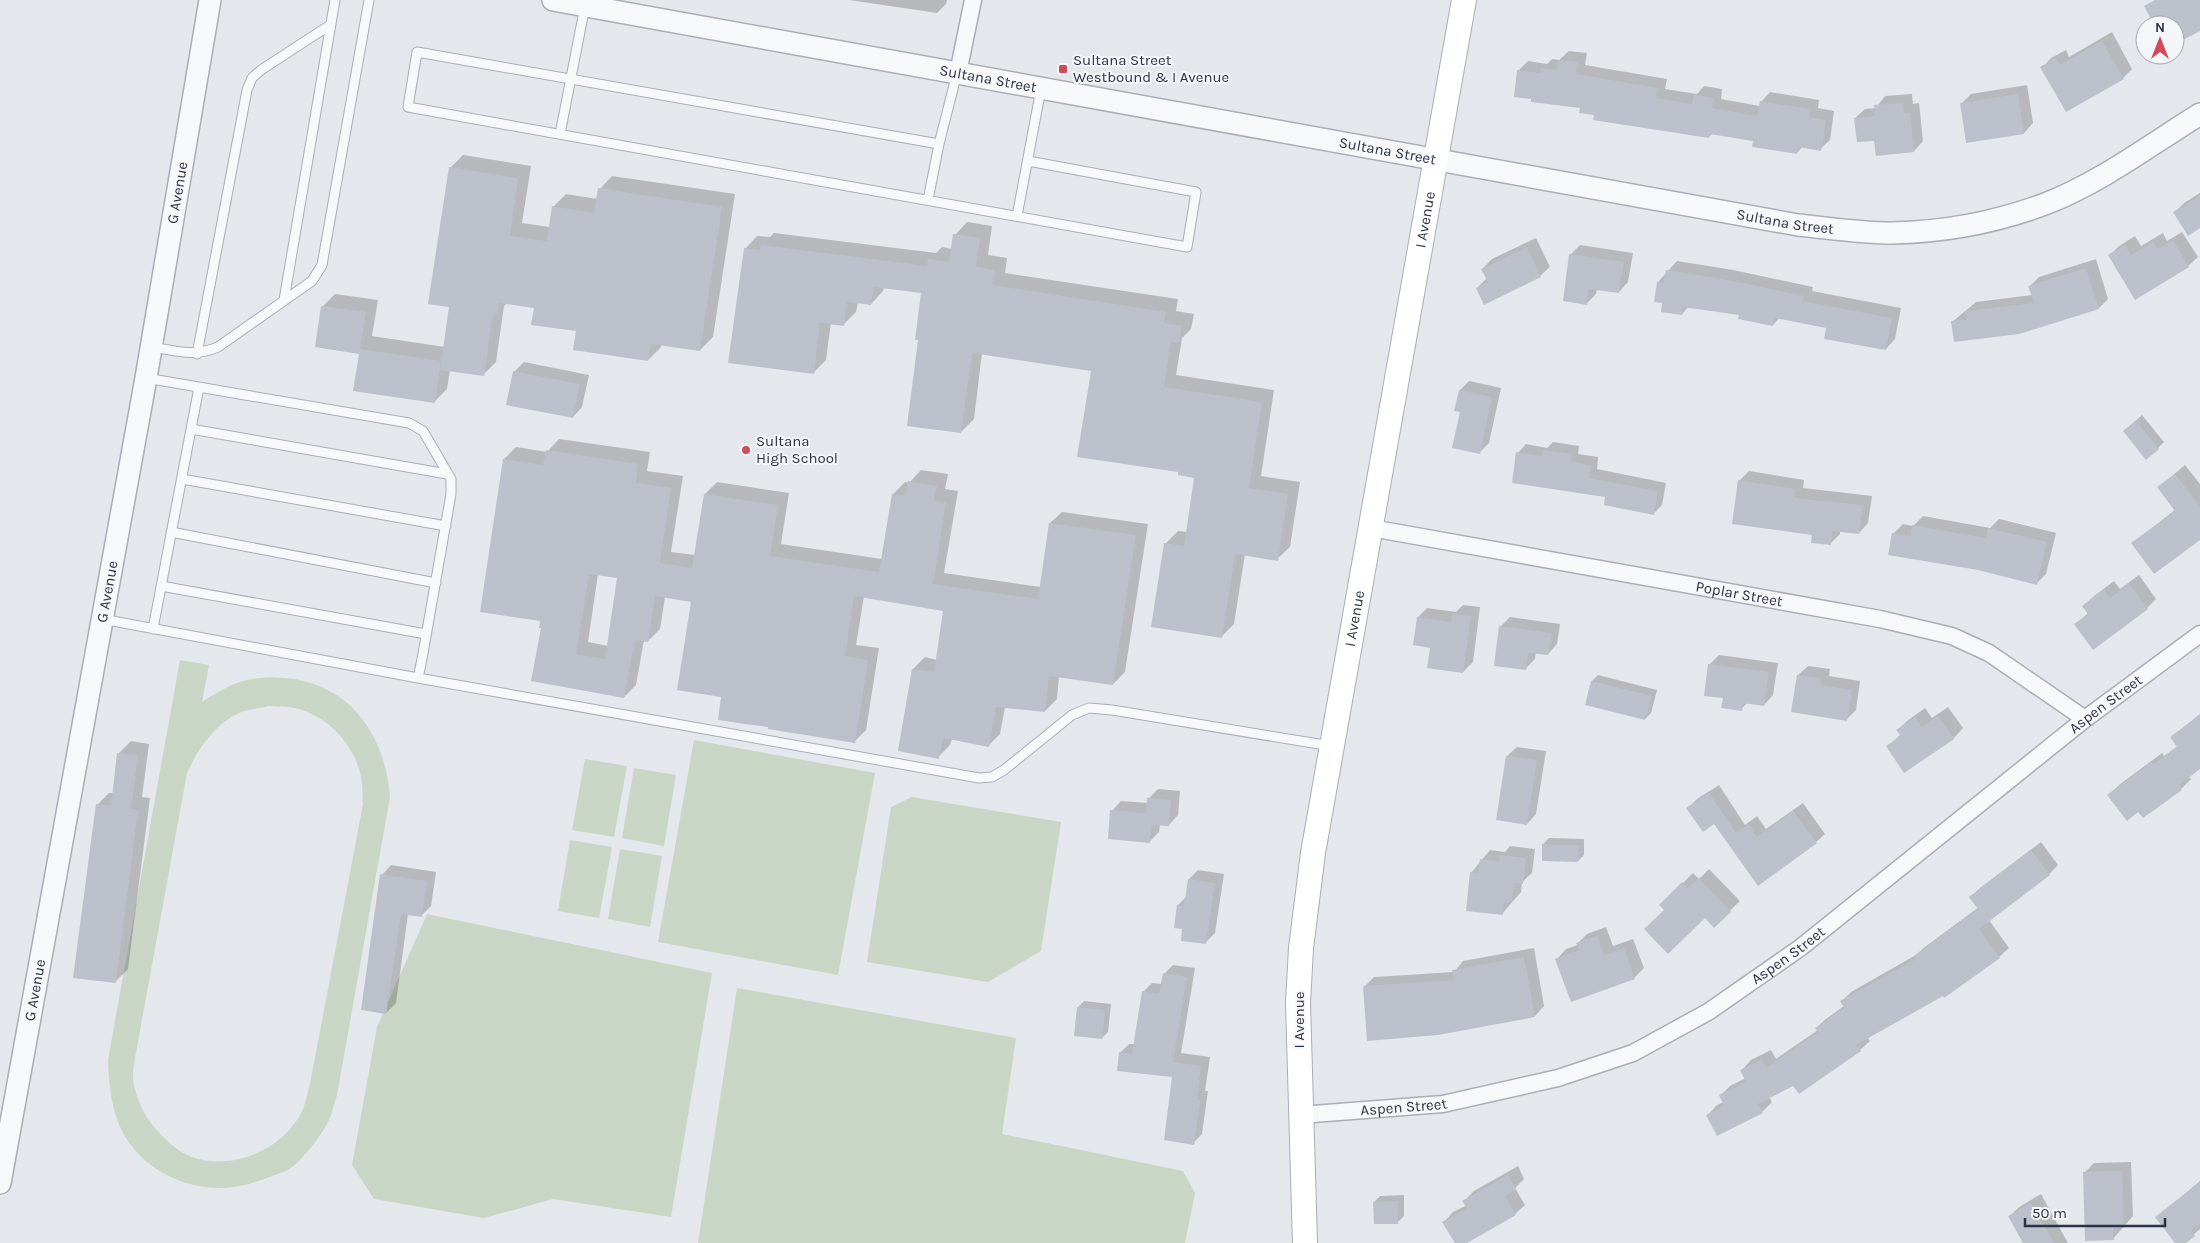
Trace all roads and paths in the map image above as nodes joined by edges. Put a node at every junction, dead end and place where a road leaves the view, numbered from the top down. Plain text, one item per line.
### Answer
1 (210, 0) edge
2 (334, 0) edge
3 (369, 0) edge
4 (553, 0) edge
5 (972, 0) edge
6 (1464, 0) edge
7 (585, 6) junction
8 (330, 25) junction
9 (958, 73) junction
10 (572, 80) junction
11 (1041, 89) junction
12 (2200, 114) edge
13 (560, 134) junction
14 (939, 144) junction
15 (1436, 159) junction
16 (1028, 161) junction
17 (928, 200) junction
18 (1017, 216) junction
19 (284, 300) junction
20 (151, 347) junction
21 (197, 354) junction
22 (146, 378) junction
23 (199, 387) junction
24 (191, 429) junction
25 (447, 474) junction
26 (182, 478) junction
27 (446, 526) junction
28 (1371, 528) junction
29 (172, 532) junction
30 (436, 583) junction
31 (161, 586) junction
32 (102, 619) junction
33 (153, 629) junction
34 (426, 634) junction
35 (2200, 634) edge
36 (418, 678) junction
37 (2085, 719) junction
38 (1331, 746) junction
39 (1300, 1115) junction
40 (1, 1177) edge
41 (1305, 1243) edge

1 - 20 street, G Avenue
2 - 8 lane
3 - 19 lane
4 - 7 street, Sultana Street
5 - 9 street
6 - 15 main road, I Avenue
7 - 9 street, Sultana Street
7 - 10 lane
8 - 19 lane
8 - 21 lane
9 - 11 street, Sultana Street
9 - 14 lane
10 - 13 lane
10 - 13 lane
10 - 14 lane
11 - 15 street, Sultana Street
11 - 16 lane
12 - 15 street, Sultana Street
13 - 17 lane
14 - 17 lane
15 - 28 main road, I Avenue
16 - 18 lane
16 - 18 lane
17 - 18 lane
19 - 21 lane
20 - 21 lane
20 - 22 street, G Avenue
22 - 23 lane
22 - 32 street, G Avenue
23 - 24 lane
23 - 25 lane
24 - 25 lane
24 - 26 lane
25 - 27 lane
26 - 27 lane
26 - 29 lane
27 - 30 lane
28 - 37 street, Poplar Street
28 - 38 main road, I Avenue
29 - 30 lane
29 - 31 lane
30 - 34 lane
31 - 33 lane
31 - 34 lane
32 - 33 lane
32 - 40 street, G Avenue
33 - 36 lane
34 - 36 lane
35 - 37 street, Aspen Street
36 - 38 lane
37 - 39 street, Aspen Street
38 - 39 main road, I Avenue
39 - 41 main road, I Avenue

